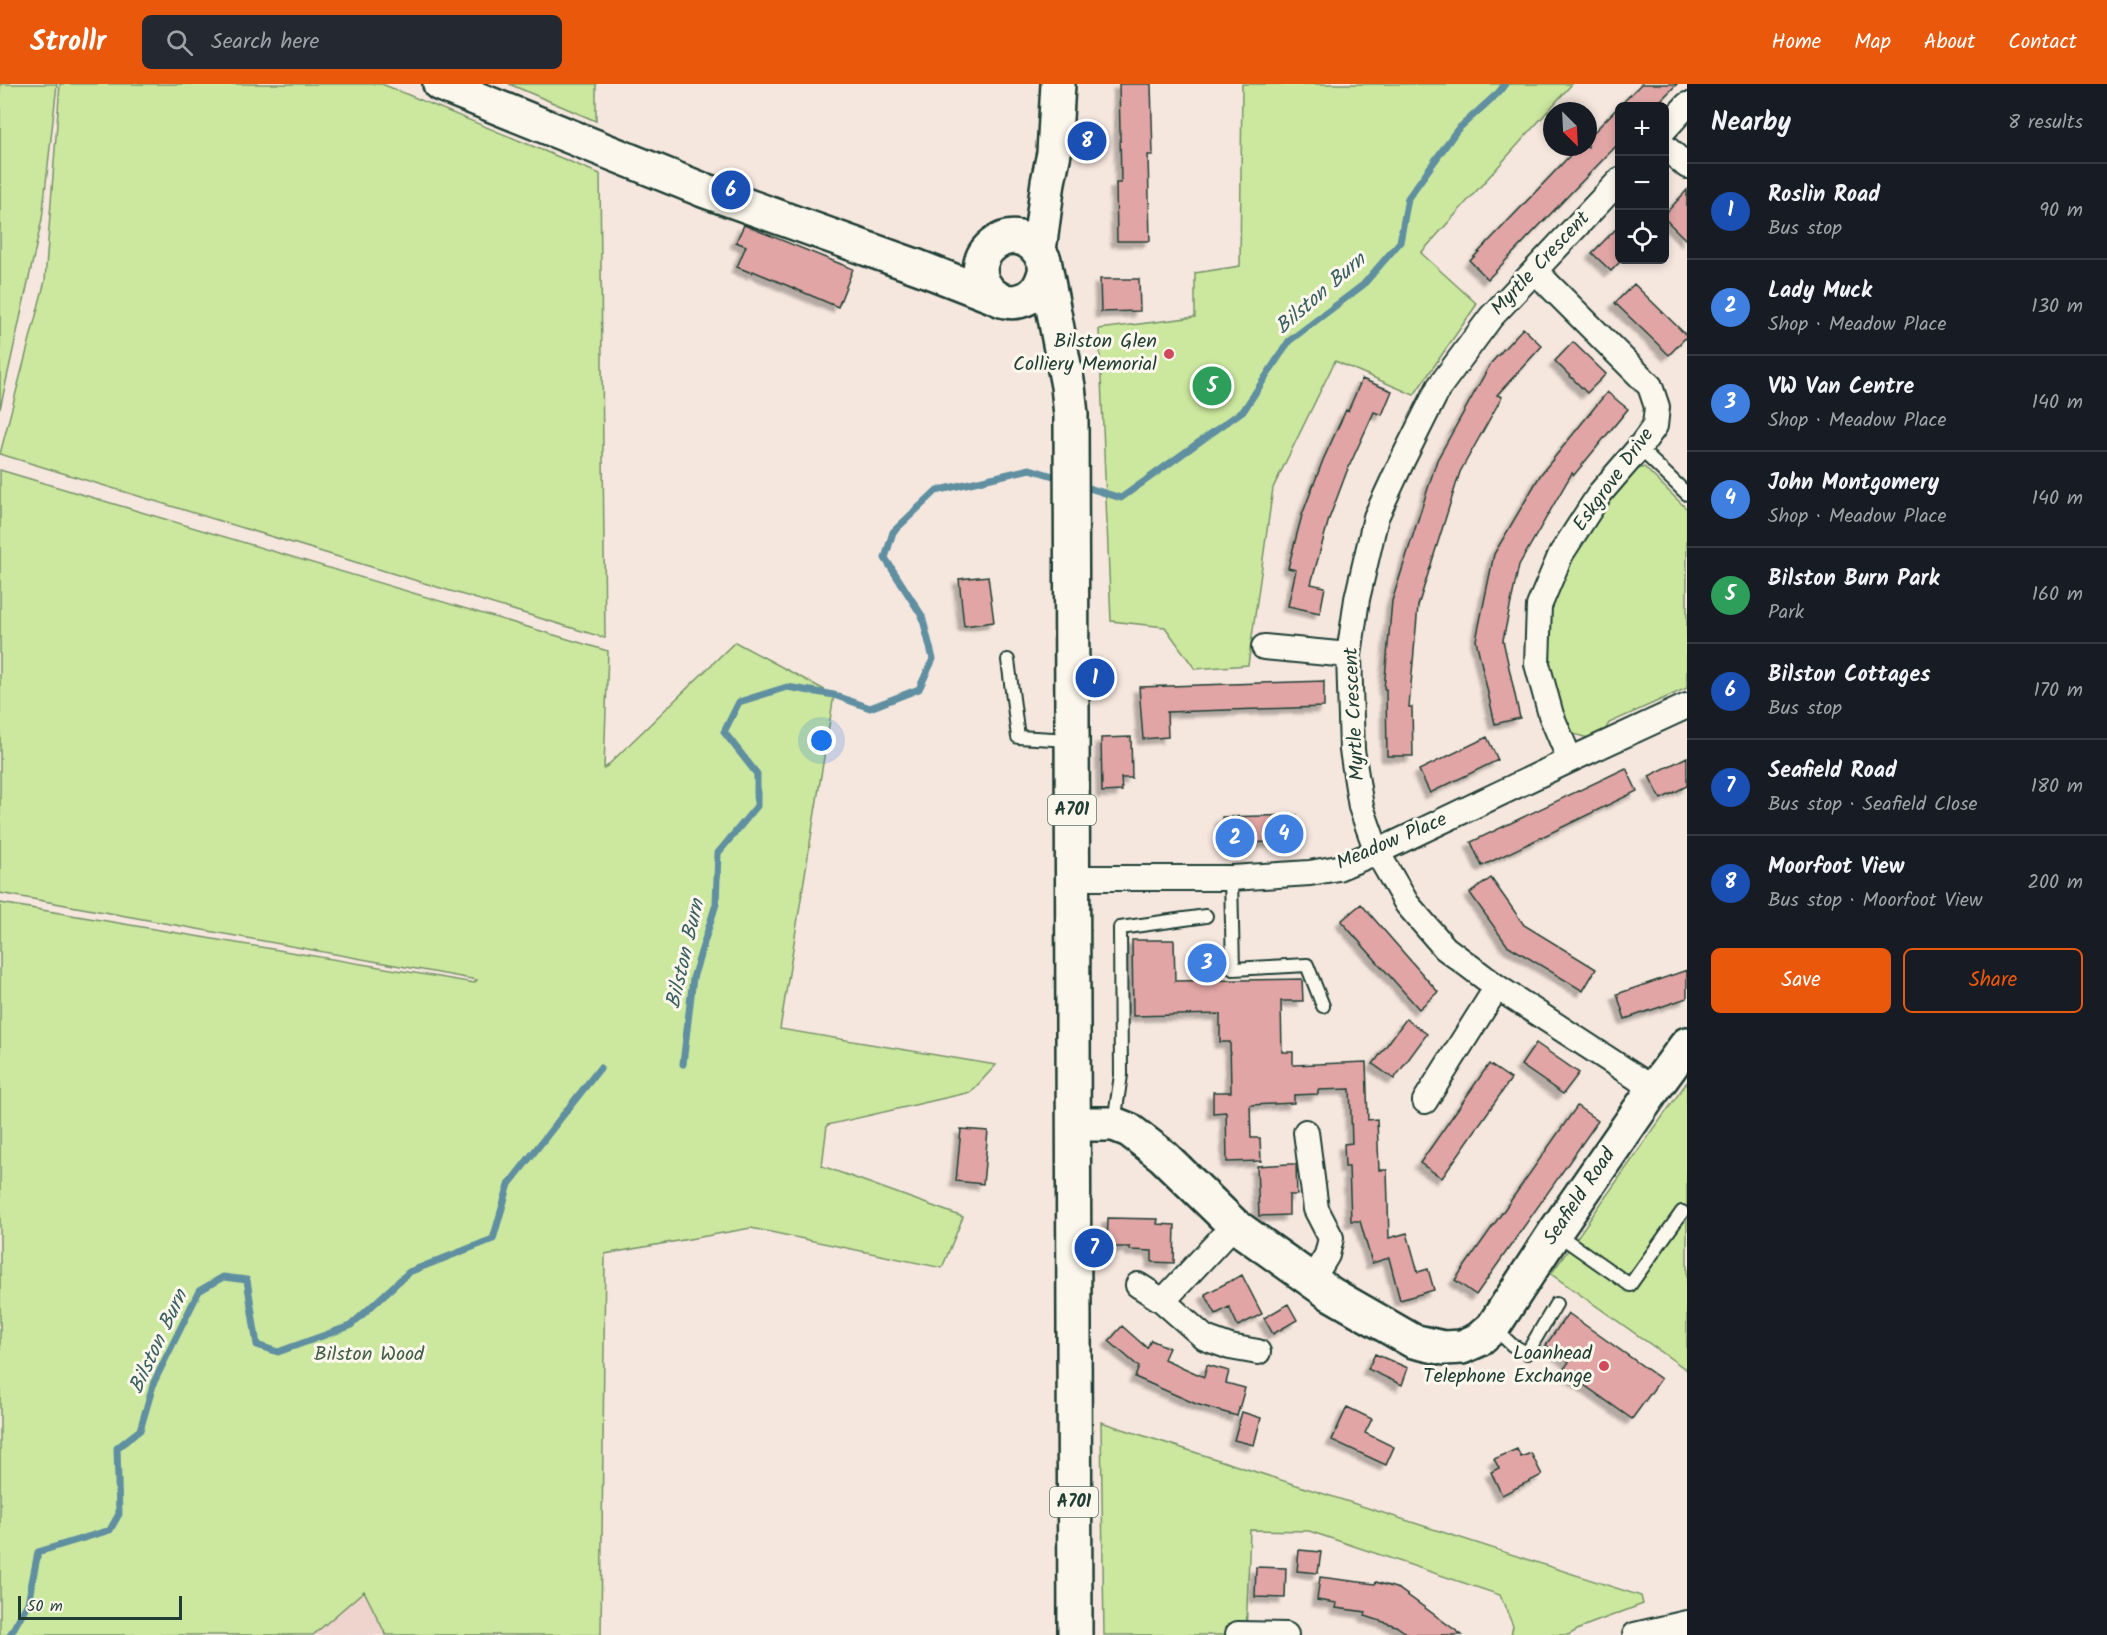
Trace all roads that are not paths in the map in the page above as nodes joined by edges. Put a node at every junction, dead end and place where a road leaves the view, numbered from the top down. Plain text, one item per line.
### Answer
1 (440, 84) edge
2 (1058, 84) edge
3 (1687, 105) edge
4 (1669, 125) edge
5 (1669, 150) edge
6 (1687, 166) edge
7 (1048, 182) junction
8 (1615, 185) edge
9 (1008, 237) junction
10 (982, 257) junction
11 (1042, 261) junction
12 (918, 267) junction
13 (1535, 271) junction
14 (1005, 299) junction
15 (1061, 355) junction
16 (1640, 448) junction
17 (1687, 494) edge
18 (1264, 647) dead end
19 (1349, 655) junction
20 (1008, 660) dead end
21 (1687, 706) edge
22 (1071, 740) junction
23 (1570, 760) junction
24 (1377, 852) junction
25 (1073, 878) junction
26 (1231, 878) junction
27 (1206, 916) dead end
28 (1497, 987) junction
29 (1323, 1006) dead end
30 (1687, 1044) edge
31 (1653, 1089) junction
32 (1425, 1101) dead end
33 (1074, 1124) junction
34 (1114, 1124) junction
35 (1306, 1132) dead end
36 (1682, 1212) dead end
37 (1234, 1225) junction
38 (1555, 1232) junction
39 (1312, 1280) junction
40 (1138, 1285) dead end
41 (1163, 1301) junction
42 (1556, 1304) dead end
43 (1493, 1327) junction
44 (1258, 1352) dead end
45 (1687, 1623) edge
46 (1238, 1634) edge
47 (1075, 1635) edge
48 (1286, 1635) edge
49 (1635, 1635) edge

1 - 12 main road
2 - 7 main road, A701
3 - 4 street
5 - 6 street
7 - 9 main road, A701
7 - 11 main road, A701
8 - 13 street, Myrtle Crescent
9 - 10 main road
9 - 11 main road
10 - 12 main road
10 - 14 main road
11 - 14 main road
11 - 15 main road, A701
12 - 14 main road
13 - 16 street, Eskgrove Drive
13 - 19 street, Myrtle Crescent
14 - 15 main road, A701
15 - 22 main road, A701
16 - 17 lane
16 - 23 street, Eskgrove Drive
18 - 19 street
19 - 24 street, Myrtle Crescent
20 - 22 lane
21 - 23 street, Meadow Place
22 - 25 main road, A701
23 - 24 street, Meadow Place
24 - 26 street, Meadow Place
24 - 28 street, Myrtle Crescent
25 - 26 street, Meadow Place
25 - 33 main road, A701
26 - 29 lane
27 - 34 lane
28 - 31 street, Myrtle Crescent
28 - 32 street
30 - 31 main road, Seafield Road
31 - 38 main road, Seafield Road
33 - 34 main road, Seafield Road
33 - 47 main road, A701
34 - 37 main road, Seafield Road
35 - 39 street
36 - 38 lane
37 - 39 main road, Seafield Road
37 - 41 street
38 - 43 main road, Seafield Road
39 - 43 main road, Seafield Road
40 - 41 street
41 - 44 street
42 - 43 lane
45 - 49 street
46 - 48 street

